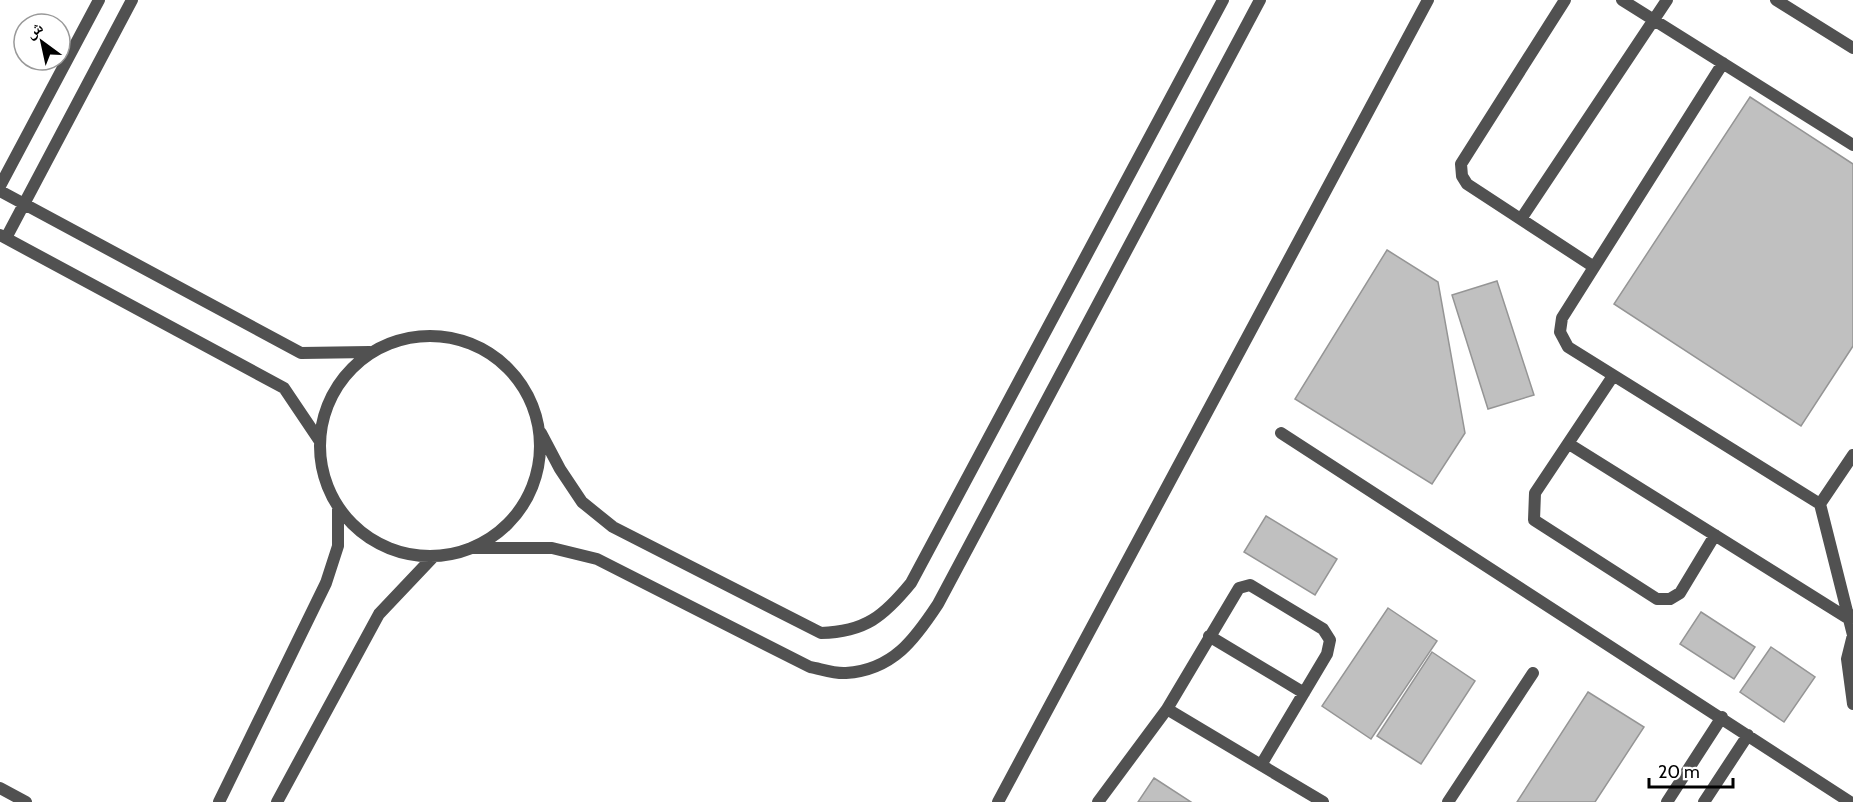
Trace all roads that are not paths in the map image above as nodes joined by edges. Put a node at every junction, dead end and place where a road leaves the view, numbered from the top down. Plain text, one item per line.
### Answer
1 (99, 0) edge
2 (132, 0) edge
3 (1223, 0) edge
4 (1260, 0) edge
5 (1428, 0) edge
6 (1565, 0) edge
7 (1622, 0) edge
8 (1667, 0) edge
9 (1776, 0) edge
10 (1655, 19) junction
11 (1853, 48) edge
12 (1723, 63) junction
13 (1853, 145) edge
14 (0, 189) edge
15 (25, 204) junction
16 (1521, 219) junction
17 (3, 237) edge
18 (1594, 267) junction
19 (370, 352) junction
20 (1613, 376) junction
21 (541, 433) junction
22 (1281, 433) dead end
23 (319, 440) junction
24 (1569, 444) junction
25 (1853, 454) edge
26 (1820, 504) junction
27 (338, 508) junction
28 (1715, 535) junction
29 (473, 548) junction
30 (433, 557) junction
31 (1851, 616) edge
32 (1853, 635) edge
33 (1209, 636) junction
34 (1533, 673) dead end
35 (1304, 693) junction
36 (1853, 704) edge
37 (1167, 709) junction
38 (1722, 717) junction
39 (1749, 735) junction
40 (1261, 765) junction
41 (0, 788) edge
42 (26, 802) edge
43 (219, 802) edge
44 (277, 802) edge
45 (998, 802) edge
46 (1098, 802) edge
47 (1323, 802) edge
48 (1448, 802) edge
49 (1667, 802) edge
50 (1704, 802) edge
51 (1850, 802) edge

1 - 14 lane
2 - 15 lane
3 - 21 lane
4 - 29 lane
5 - 45 lane
6 - 16 lane
7 - 10 lane
8 - 10 lane
9 - 11 lane
10 - 12 lane
10 - 16 lane
12 - 13 lane
12 - 18 lane
14 - 15 lane
15 - 17 lane
15 - 19 lane
16 - 18 lane
17 - 23 lane
18 - 20 lane
19 - 21 lane
19 - 23 lane
20 - 24 lane
20 - 26 lane
21 - 29 lane
22 - 38 lane
23 - 27 lane
24 - 28 lane
24 - 28 lane
25 - 26 lane
26 - 31 lane
27 - 30 lane
27 - 43 lane
28 - 31 lane
29 - 30 lane
30 - 44 lane
31 - 32 lane
32 - 36 lane
33 - 35 lane
33 - 35 lane
33 - 37 lane
34 - 48 lane
35 - 40 lane
37 - 40 lane
37 - 46 lane
38 - 39 lane
38 - 49 lane
39 - 50 lane
39 - 51 lane
40 - 47 lane
41 - 42 lane

